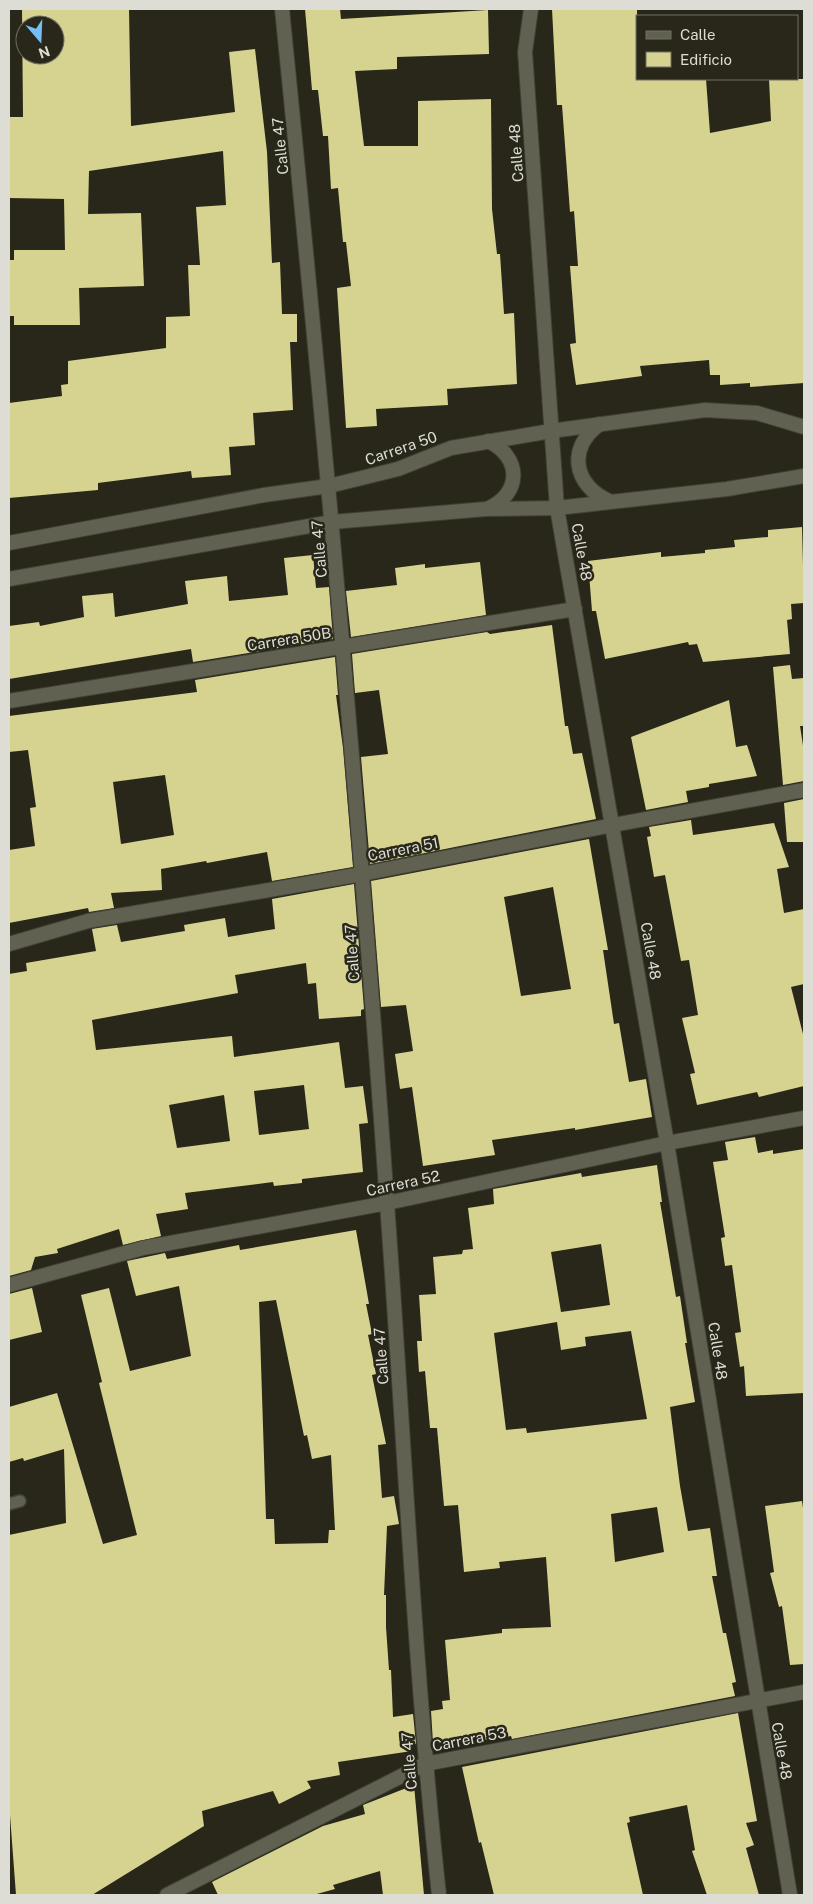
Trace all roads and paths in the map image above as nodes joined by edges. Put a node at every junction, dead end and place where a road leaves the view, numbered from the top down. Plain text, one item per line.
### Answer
1 (282, 9) edge
2 (531, 9) edge
3 (601, 424) junction
4 (804, 426) edge
5 (551, 431) junction
6 (488, 442) junction
7 (804, 476) edge
8 (329, 486) junction
9 (609, 501) junction
10 (557, 508) junction
11 (486, 509) junction
12 (332, 522) junction
13 (9, 543) edge
14 (9, 579) edge
15 (575, 609) junction
16 (344, 646) junction
17 (9, 701) edge
18 (804, 790) edge
19 (613, 825) junction
20 (362, 874) junction
21 (9, 944) edge
22 (804, 1118) edge
23 (668, 1143) junction
24 (388, 1203) junction
25 (9, 1284) edge
26 (804, 1692) edge
27 (757, 1702) junction
28 (425, 1764) junction
29 (166, 1895) edge
30 (439, 1895) edge
31 (790, 1895) edge

1 - 8 street, Calle 47
2 - 5 street, Calle 48
3 - 4 street, Carrera 50
3 - 5 street, Carrera 50
3 - 9 street
5 - 6 street, Carrera 50
5 - 10 street, Calle 48
6 - 8 street, Carrera 50
6 - 11 street
7 - 9 street
8 - 12 street, Calle 47
8 - 13 street, Carrera 50
9 - 10 street
10 - 11 street
10 - 15 street, Calle 48
11 - 12 street
12 - 14 street
12 - 16 street, Calle 47
15 - 16 street, Carrera 50B
15 - 19 street, Calle 48
16 - 17 street, Carrera 50B
16 - 20 street, Calle 47
18 - 19 street, Carrera 51
19 - 20 street, Carrera 51
19 - 23 street, Calle 48
20 - 21 street, Carrera 51
20 - 24 street, Calle 47
22 - 23 street, Carrera 52
23 - 24 street, Carrera 52
23 - 27 street, Calle 48
24 - 25 street, Carrera 52
24 - 28 street, Calle 47
26 - 27 street, Carrera 53
27 - 28 street, Carrera 53
27 - 31 street, Calle 48
28 - 29 street, Carrera 53
28 - 30 street, Calle 47

